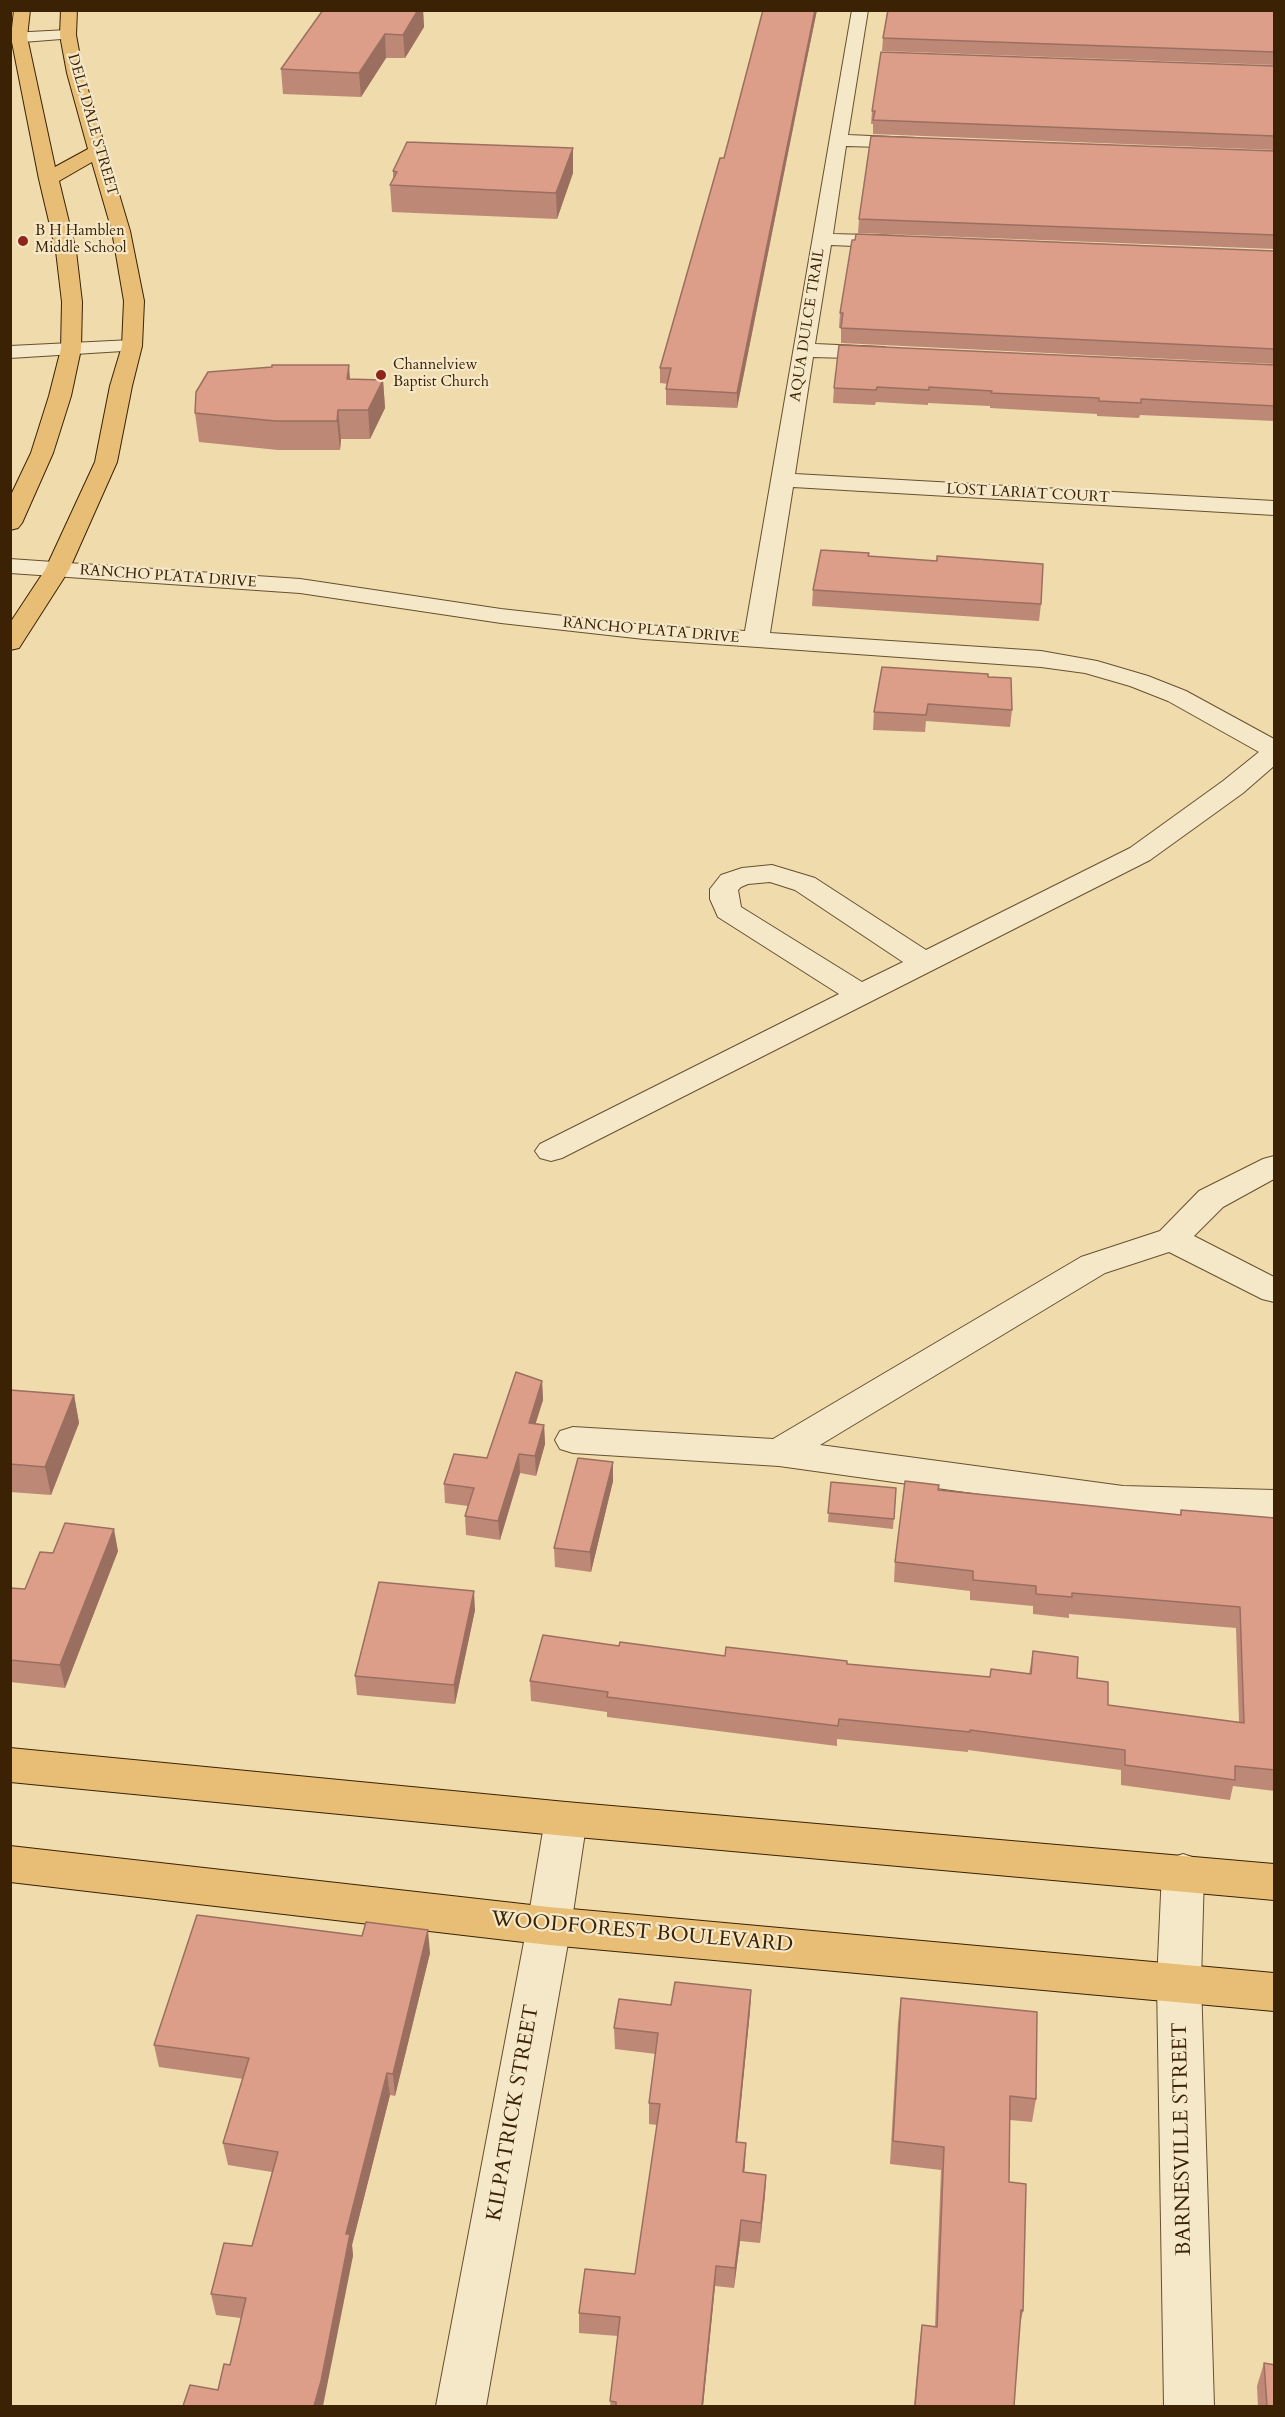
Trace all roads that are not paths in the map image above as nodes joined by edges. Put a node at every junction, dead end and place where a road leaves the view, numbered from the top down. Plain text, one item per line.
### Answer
1 (22, 10) edge
2 (69, 10) edge
3 (860, 10) edge
4 (68, 35) junction
5 (15, 38) edge
6 (839, 140) junction
7 (933, 144) edge
8 (99, 150) junction
9 (48, 179) junction
10 (822, 238) junction
11 (918, 242) edge
12 (132, 346) junction
13 (71, 349) junction
14 (804, 350) junction
15 (10, 352) edge
16 (898, 354) edge
17 (782, 480) junction
18 (1275, 508) edge
19 (10, 523) edge
20 (10, 566) edge
21 (57, 570) junction
22 (756, 640) junction
23 (10, 643) edge
24 (1275, 751) edge
25 (924, 962) junction
26 (861, 995) junction
27 (551, 1151) dead end
28 (1275, 1166) edge
29 (1172, 1239) junction
30 (1275, 1290) edge
31 (573, 1440) dead end
32 (779, 1452) junction
33 (1275, 1503) edge
34 (10, 1765) edge
35 (566, 1819) junction
36 (10, 1864) edge
37 (1183, 1872) junction
38 (1275, 1881) edge
39 (549, 1926) junction
40 (1179, 1982) junction
41 (1275, 1992) edge
42 (461, 2406) edge
43 (1189, 2406) edge

1 - 5 main road
2 - 4 main road, DELL DALE STREET
3 - 6 street, AQUA DULCE TRAIL
4 - 5 street
4 - 8 main road, DELL DALE STREET
5 - 9 main road
6 - 7 street
6 - 10 street, AQUA DULCE TRAIL
8 - 9 main road
8 - 12 main road, DELL DALE STREET
9 - 13 main road
10 - 11 street
10 - 14 street, AQUA DULCE TRAIL
12 - 13 street
12 - 21 main road, DELL DALE STREET
13 - 15 street
13 - 19 main road
14 - 16 street
14 - 17 street, AQUA DULCE TRAIL
17 - 18 street, LOST LARIAT COURT
17 - 22 street, AQUA DULCE TRAIL
20 - 21 street, RANCHO PLATA DRIVE
21 - 22 street, RANCHO PLATA DRIVE
21 - 23 main road, DELL DALE STREET
22 - 24 street, RANCHO PLATA DRIVE
24 - 25 street
25 - 26 street
25 - 26 street
26 - 27 street
28 - 29 street
29 - 30 street
29 - 32 street
31 - 32 street
32 - 33 street
34 - 35 main road
35 - 37 main road
35 - 39 street, KILPATRICK STREET
36 - 39 main road, WOODFOREST BOULEVARD
37 - 38 main road
37 - 40 street, BARNESVILLE STREET
39 - 40 main road, WOODFOREST BOULEVARD
39 - 42 street, KILPATRICK STREET
40 - 41 main road, WOODFOREST BOULEVARD
40 - 43 street, BARNESVILLE STREET

